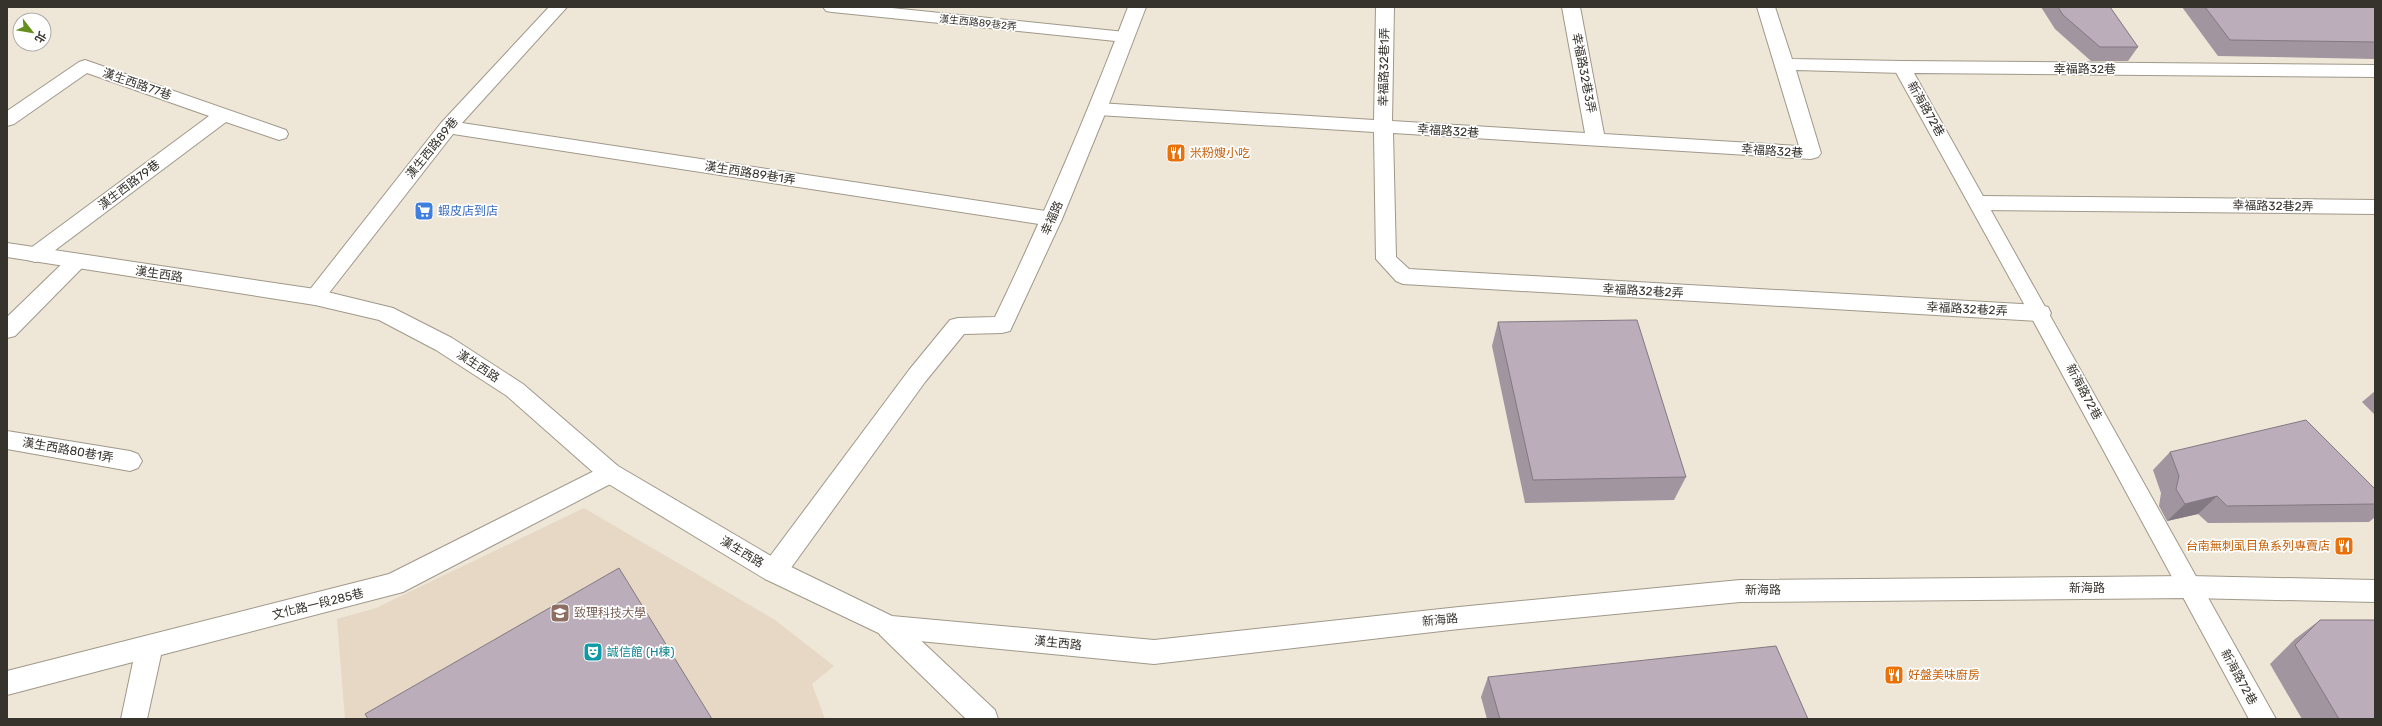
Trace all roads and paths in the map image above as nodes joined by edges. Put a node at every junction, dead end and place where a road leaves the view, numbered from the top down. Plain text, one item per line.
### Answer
1 (558, 7) edge
2 (832, 7) edge
3 (1137, 7) edge
4 (1385, 7) edge
5 (1572, 7) edge
6 (1766, 7) edge
7 (1125, 37) junction
8 (1785, 64) junction
9 (1902, 67) junction
10 (2375, 71) edge
11 (1098, 109) junction
12 (223, 115) junction
13 (7, 120) edge
14 (448, 127) junction
15 (1382, 127) junction
16 (278, 134) dead end
17 (1596, 140) junction
18 (1980, 203) junction
19 (2375, 207) edge
20 (1052, 219) junction
21 (7, 250) edge
22 (36, 255) junction
23 (76, 262) junction
24 (315, 296) junction
25 (2040, 313) junction
26 (7, 330) edge
27 (7, 440) edge
28 (130, 461) dead end
29 (610, 474) junction
30 (774, 571) junction
31 (2189, 587) junction
32 (2375, 591) edge
33 (889, 627) junction
34 (150, 647) junction
35 (1154, 652) joint
36 (7, 683) edge
37 (134, 719) edge
38 (985, 719) edge
39 (2263, 719) edge

1 - 14 street, 漢生西路89巷
2 - 7 street, 漢生西路89巷2弄
3 - 7 street, 幸福路
4 - 15 street, 幸福路32巷1弄
5 - 17 street, 幸福路32巷3弄
6 - 8 street
7 - 11 street, 幸福路
8 - 9 street, 幸福路32巷
8 - 17 street, 幸福路32巷
9 - 10 street, 幸福路32巷
9 - 18 street, 新海路72巷
11 - 15 street, 幸福路32巷
11 - 20 street, 幸福路
12 - 13 street, 漢生西路77巷
12 - 16 street, 漢生西路77巷
12 - 22 street, 漢生西路79巷
14 - 20 street, 漢生西路89巷1弄
14 - 24 street, 漢生西路89巷
15 - 17 street, 幸福路32巷
15 - 25 street, 幸福路32巷2弄
18 - 19 street, 幸福路32巷2弄
18 - 25 street, 新海路72巷
20 - 30 street, 幸福路
21 - 22 street, 漢生西路
22 - 23 street, 漢生西路
23 - 24 street, 漢生西路
23 - 26 street
24 - 29 street, 漢生西路
25 - 31 street, 新海路72巷
27 - 28 street, 漢生西路80巷1弄
29 - 30 street, 漢生西路
29 - 34 street, 文化路一段285巷
30 - 33 street, 漢生西路
31 - 32 street, 新海路
31 - 35 street, 新海路
31 - 39 street, 新海路72巷
33 - 35 street, 漢生西路
33 - 38 street, 漢生西路
34 - 36 street, 文化路一段285巷
34 - 37 street

